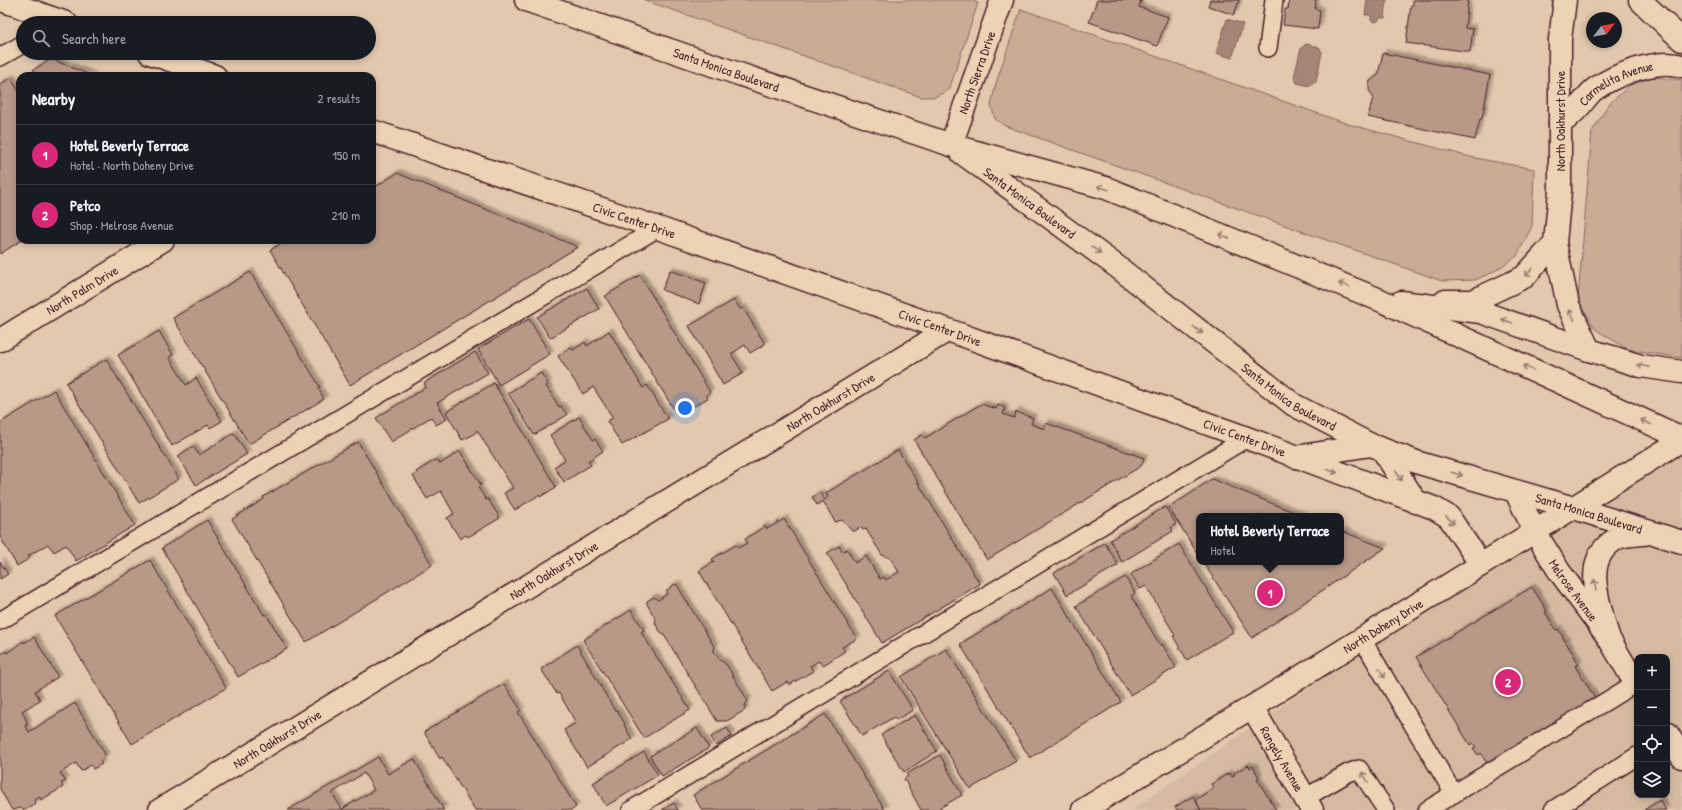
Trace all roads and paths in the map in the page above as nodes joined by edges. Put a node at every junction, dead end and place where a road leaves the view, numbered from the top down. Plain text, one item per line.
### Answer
1 (1, 0) edge
2 (526, 0) edge
3 (1002, 0) edge
4 (1274, 0) edge
5 (1565, 0) edge
6 (1640, 0) edge
7 (45, 16) edge
8 (1682, 40) edge
9 (16, 48) edge
10 (1268, 48) dead end
11 (0, 58) edge
12 (170, 60) edge
13 (1682, 66) edge
14 (204, 72) edge
15 (1560, 124) junction
16 (376, 132) edge
17 (951, 145) junction
18 (658, 228) junction
19 (1555, 243) junction
20 (156, 244) edge
21 (1380, 300) junction
22 (948, 330) junction
23 (0, 340) edge
24 (1589, 350) junction
25 (1682, 372) edge
26 (1247, 438) junction
27 (1682, 439) edge
28 (1377, 447) junction
29 (1295, 457) junction
30 (1516, 492) junction
31 (1416, 502) junction
32 (1574, 508) junction
33 (1535, 532) junction
34 (1656, 532) junction
35 (1682, 542) edge
36 (1480, 565) junction
37 (0, 622) edge
38 (1608, 636) junction
39 (1362, 639) junction
40 (1634, 682) edge
41 (1634, 686) edge
42 (1252, 707) junction
43 (1670, 738) edge
44 (1682, 757) edge
45 (1634, 758) edge
46 (1454, 794) junction
47 (1308, 804) edge
48 (160, 810) edge
49 (631, 810) edge
50 (1083, 810) edge
51 (1386, 810) edge
52 (1427, 810) edge
53 (1553, 810) edge

1 - 7 street
2 - 17 street, Santa Monica Boulevard
3 - 17 street, North Sierra Drive
4 - 10 lane
5 - 15 street, North Oakhurst Drive
6 - 8 street
9 - 11 lane
12 - 14 street
13 - 15 street, Carmelita Avenue
15 - 19 street, North Oakhurst Drive
16 - 18 street, Civic Center Drive
21 -> 17 street, Santa Monica Boulevard
17 -> 28 street, Santa Monica Boulevard
18 - 22 street, Civic Center Drive
18 - 37 lane
19 -> 21 street
24 -> 19 street, North Oakhurst Drive
20 - 23 street, North Palm Drive
24 -> 21 street
27 -> 21 street, Santa Monica Boulevard
22 - 26 street, Civic Center Drive
22 - 48 street, North Oakhurst Drive
25 -> 24 street
26 - 29 street, Civic Center Drive
26 - 49 lane
27 - 32 street, North Doheny Drive
28 - 29 street
28 -> 30 street, Santa Monica Boulevard
28 -> 31 street
29 -> 31 street, Civic Center Drive
30 - 32 street, Santa Monica Boulevard
30 - 33 street, Melrose Avenue
31 -> 36 street, Civic Center Drive
32 - 33 street, North Doheny Drive
32 - 34 street, Santa Monica Boulevard
33 - 36 street, North Doheny Drive
33 - 38 street, Melrose Avenue
34 - 35 street, Santa Monica Boulevard
38 -> 34 street
36 - 39 street, North Doheny Drive
38 - 40 street, Melrose Avenue
39 - 42 street, North Doheny Drive
39 -> 46 lane
41 - 46 lane
42 - 47 street, Rangely Avenue
42 - 50 street, North Doheny Drive
43 - 44 street
45 - 53 lane
46 - 52 lane
51 -> 47 lane

